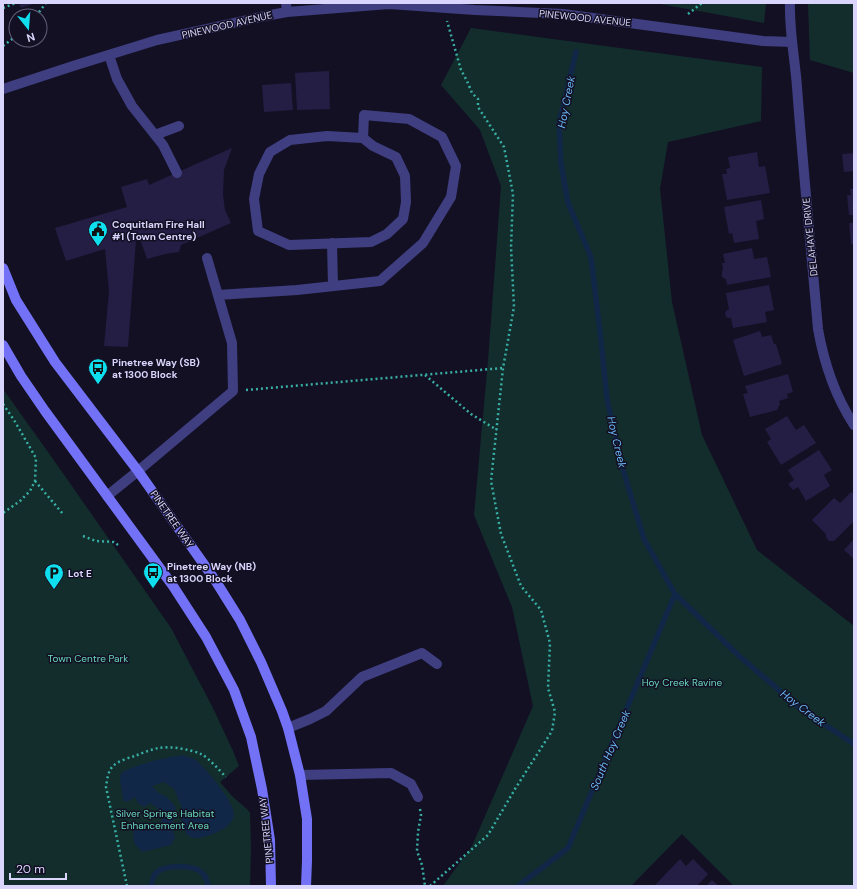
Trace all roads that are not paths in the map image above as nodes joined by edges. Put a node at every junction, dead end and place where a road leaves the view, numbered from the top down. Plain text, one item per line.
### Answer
1 (790, 3) edge
2 (287, 7) edge
3 (475, 7) edge
4 (792, 42) junction
5 (109, 55) junction
6 (3, 89) edge
7 (179, 126) dead end
8 (155, 135) junction
9 (363, 138) junction
10 (177, 173) dead end
11 (332, 243) junction
12 (207, 258) dead end
13 (3, 268) edge
14 (333, 286) junction
15 (218, 295) junction
16 (3, 345) edge
17 (854, 425) edge
18 (138, 472) junction
19 (107, 496) junction
20 (437, 664) dead end
21 (288, 728) junction
22 (300, 775) junction
23 (418, 797) road end
24 (270, 886) edge
25 (306, 886) edge

1 - 4 street, DELAHAYE DRIVE
2 - 3 street, PINEWOOD AVENUE
2 - 5 street, PINEWOOD AVENUE
3 - 4 street, PINEWOOD AVENUE
4 - 17 street, DELAHAYE DRIVE
5 - 6 street, PINEWOOD AVENUE
5 - 8 street
7 - 8 street
8 - 10 street
9 - 11 street
9 - 11 street
9 - 14 street
11 - 14 street
12 - 15 street
13 - 18 main road, PINETREE WAY
14 - 15 street
15 - 18 street
16 - 19 main road, PINETREE WAY
18 - 19 street
18 - 21 main road, PINETREE WAY
19 - 24 main road, PINETREE WAY
20 - 21 street
21 - 22 main road, PINETREE WAY
22 - 23 street
22 - 25 main road, PINETREE WAY

